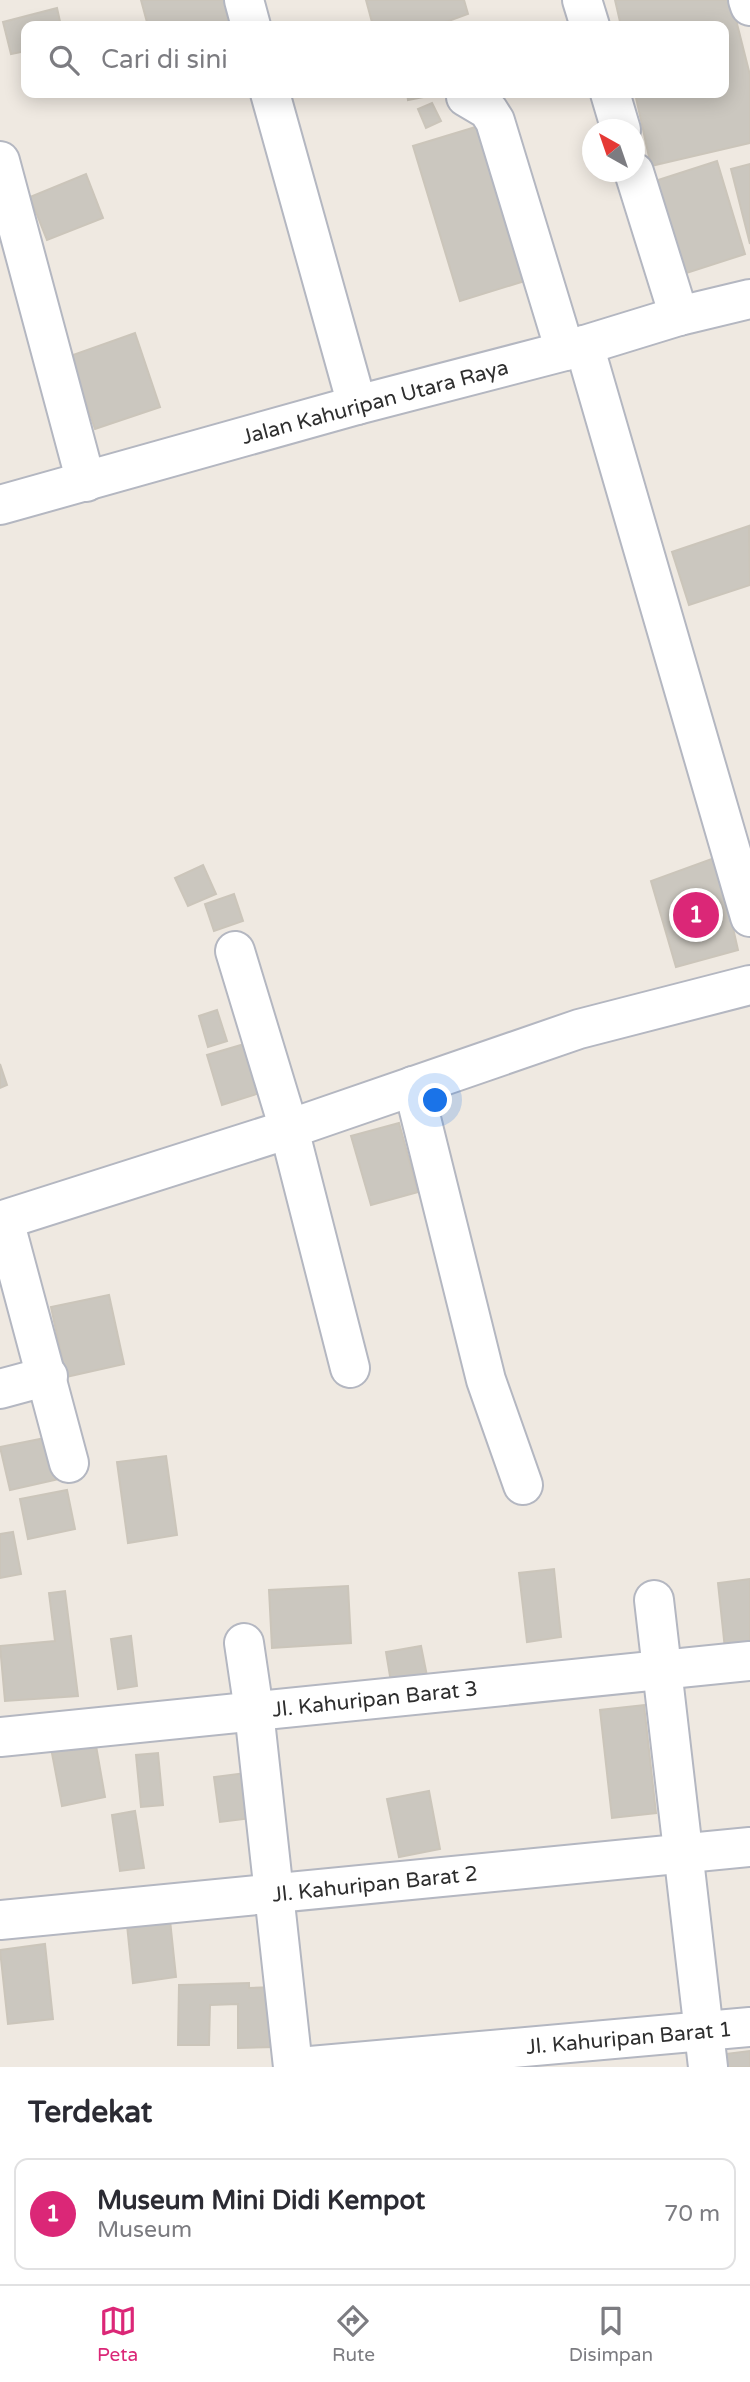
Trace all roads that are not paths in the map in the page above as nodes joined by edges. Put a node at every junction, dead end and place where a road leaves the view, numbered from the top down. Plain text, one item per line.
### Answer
1 (244, 0) edge
2 (582, 0) edge
3 (748, 0) edge
4 (750, 6) edge
5 (250, 21) edge
6 (588, 21) edge
7 (271, 98) edge
8 (468, 98) edge
9 (611, 98) edge
10 (618, 119) edge
11 (0, 161) edge
12 (637, 182) edge
13 (750, 299) edge
14 (679, 316) junction
15 (574, 348) junction
16 (357, 405) junction
17 (86, 482) junction
18 (0, 505) edge
19 (750, 917) edge
20 (235, 951) dead end
21 (750, 985) edge
22 (413, 1086) junction
23 (289, 1129) junction
24 (2, 1220) edge
25 (350, 1368) dead end
26 (48, 1376) junction
27 (0, 1389) edge
28 (69, 1463) dead end
29 (523, 1485) dead end
30 (654, 1601) dead end
31 (244, 1643) dead end
32 (750, 1661) edge
33 (661, 1670) junction
34 (254, 1711) junction
35 (0, 1737) edge
36 (750, 1847) edge
37 (683, 1854) junction
38 (274, 1894) junction
39 (0, 1920) edge
40 (750, 2028) edge
41 (706, 2049) edge
42 (293, 2067) edge
43 (299, 2067) edge

1 - 5 street
2 - 6 street
3 - 4 street
7 - 16 street
8 - 15 street
9 - 10 street
11 - 17 street
12 - 14 street
13 - 14 street, Jalan Kahuripan Utara Raya
14 - 15 street, Jalan Kahuripan Utara Raya
15 - 16 street, Jalan Kahuripan Utara Raya
15 - 19 street
16 - 17 street, Jalan Kahuripan Utara Raya
17 - 18 street, Jalan Kahuripan Utara Raya
20 - 23 street
21 - 22 street
22 - 23 street
22 - 29 street
23 - 24 street
23 - 25 street
24 - 26 street
26 - 27 street
26 - 28 street
30 - 33 street
31 - 34 street
32 - 33 street, Jl. Kahuripan Barat 3
33 - 34 street, Jl. Kahuripan Barat 3
33 - 37 street
34 - 35 street, Jl. Kahuripan Barat 3
34 - 38 street
36 - 37 street, Jl. Kahuripan Barat 2
37 - 38 street, Jl. Kahuripan Barat 2
37 - 41 street
38 - 39 street, Jl. Kahuripan Barat 2
38 - 42 street
40 - 41 street, Jl. Kahuripan Barat 1
41 - 43 street, Jl. Kahuripan Barat 1

